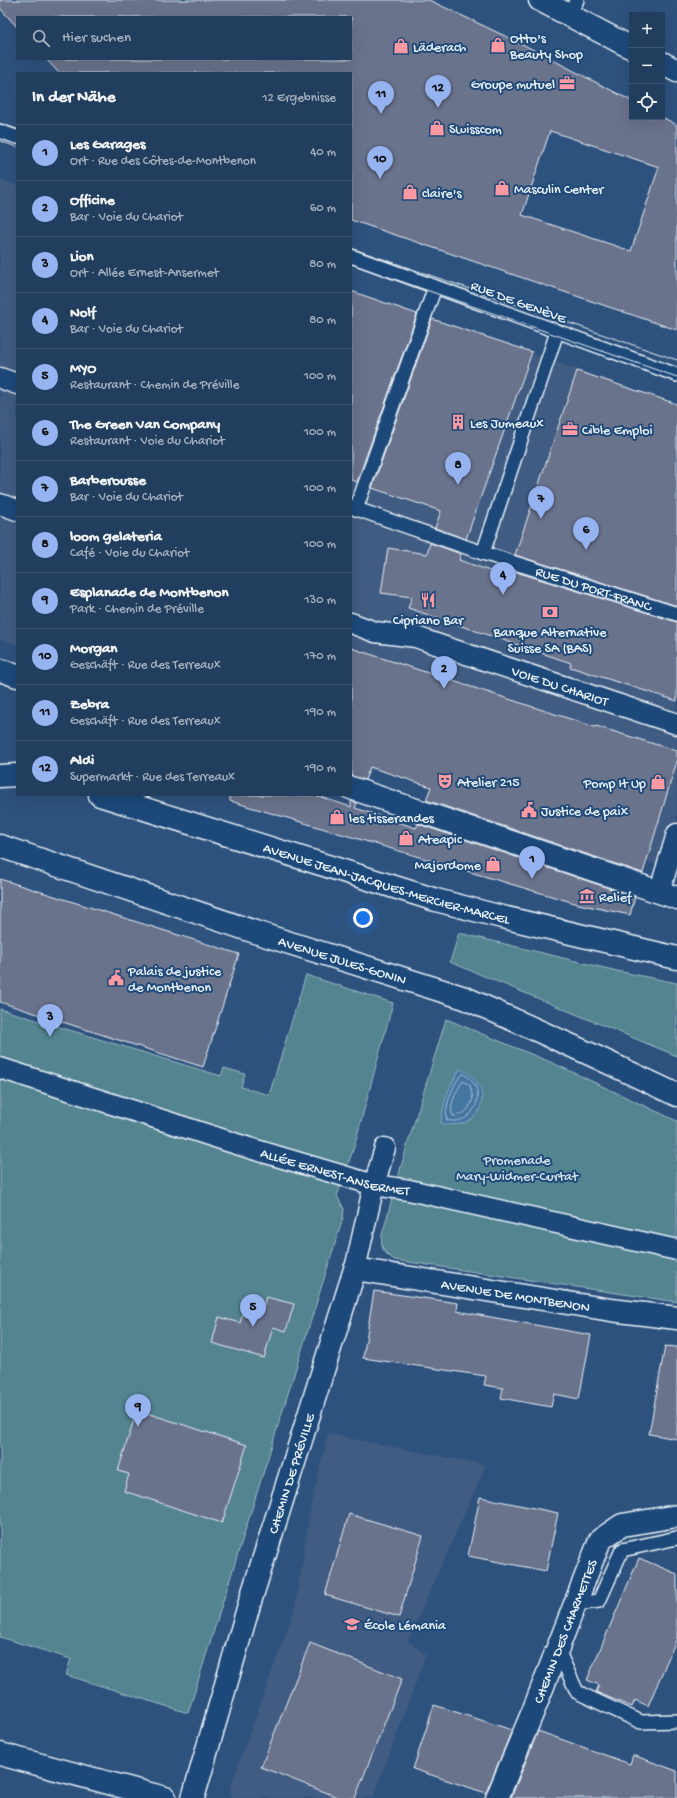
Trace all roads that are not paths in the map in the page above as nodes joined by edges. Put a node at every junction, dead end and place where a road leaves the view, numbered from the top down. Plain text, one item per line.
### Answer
1 (540, 0) edge
2 (573, 8) edge
3 (629, 46) edge
4 (665, 65) edge
5 (677, 71) edge
6 (0, 131) edge
7 (16, 137) edge
8 (352, 256) edge
9 (435, 287) junction
10 (558, 332) junction
11 (677, 375) edge
12 (0, 378) edge
13 (16, 384) edge
14 (0, 504) edge
15 (354, 508) edge
16 (16, 510) edge
17 (483, 552) junction
18 (677, 614) edge
19 (352, 623) edge
20 (0, 670) edge
21 (16, 676) edge
22 (677, 724) edge
23 (16, 775) edge
24 (0, 776) edge
25 (352, 788) edge
26 (103, 796) edge
27 (677, 834) edge
28 (0, 846) edge
29 (663, 880) dead end
30 (677, 898) edge
31 (677, 958) edge
32 (0, 1068) edge
33 (677, 1095) edge
34 (385, 1148) dead end
35 (374, 1185) junction
36 (677, 1250) edge
37 (356, 1269) junction
38 (677, 1318) edge
39 (677, 1516) edge
40 (677, 1538) edge
41 (575, 1604) junction
42 (557, 1648) junction
43 (677, 1721) edge
44 (0, 1754) edge
45 (165, 1798) edge
46 (193, 1798) edge
47 (497, 1798) edge

1 - 2 street
2 - 3 street
4 - 5 street
6 - 7 lane
8 - 9 lane, RUE DE GENÈVE
9 - 10 lane, RUE DE GENÈVE
9 - 15 lane
10 - 11 lane, RUE DE GENÈVE
10 - 17 lane
12 - 13 street
14 - 16 street
15 - 17 lane, RUE DU PORT-FRANC
17 - 18 lane, RUE DU PORT-FRANC
19 - 22 street, VOIE DU CHARIOT
20 - 21 street
23 - 24 street
25 - 30 street
26 - 31 street, AVENUE JEAN-JACQUES-MERCIER-MARCEL
27 - 29 street
28 - 33 street, AVENUE JULES-GONIN
32 - 35 street, ALLÉE ERNEST-ANSERMET
34 - 35 street, CHEMIN DE PRÉVILLE
35 - 36 street, ALLÉE ERNEST-ANSERMET
35 - 37 street, CHEMIN DE PRÉVILLE
37 - 38 street, AVENUE DE MONTBENON
37 - 46 street, CHEMIN DE PRÉVILLE
39 - 41 street, CHEMIN DES CHARMETTES
40 - 41 lane
41 - 42 street, CHEMIN DES CHARMETTES
42 - 43 lane
42 - 47 street, CHEMIN DES CHARMETTES
44 - 45 street

